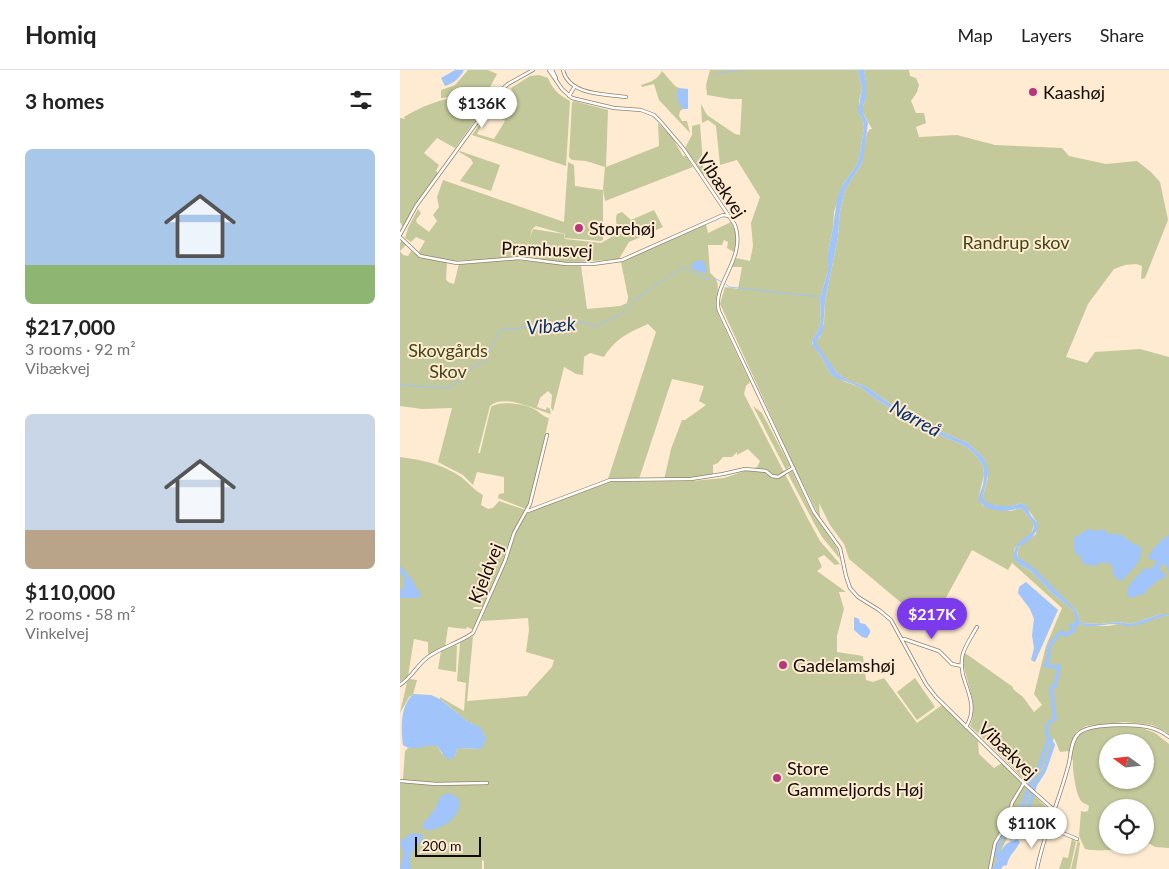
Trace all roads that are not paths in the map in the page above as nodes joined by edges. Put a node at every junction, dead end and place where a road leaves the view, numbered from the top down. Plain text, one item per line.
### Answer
1 (533, 70) edge
2 (551, 70) edge
3 (564, 70) edge
4 (575, 86) junction
5 (570, 96) junction
6 (626, 97) dead end
7 (724, 209) junction
8 (723, 215) junction
9 (729, 216) junction
10 (400, 236) edge
11 (547, 436) dead end
12 (793, 468) junction
13 (526, 511) junction
14 (977, 627) dead end
15 (902, 640) junction
16 (962, 666) junction
17 (400, 685) edge
18 (966, 727) junction
19 (1169, 737) edge
20 (400, 781) edge
21 (487, 783) dead end
22 (1024, 783) junction
23 (1054, 810) junction
24 (1048, 827) junction
25 (1077, 839) dead end
26 (990, 869) edge
27 (1037, 869) edge

1 - 10 street
2 - 5 street
3 - 4 street
4 - 5 street
4 - 6 street
5 - 7 street, Vibækvej
7 - 8 street
7 - 9 street, Vibækvej
8 - 9 street
8 - 10 street, Pramhusvej
9 - 12 street, Vibækvej
11 - 13 street, Kjeldvej
12 - 13 street
12 - 15 street, Vibækvej
13 - 17 street, Kjeldvej
14 - 16 street, Vibækvej
15 - 16 street
15 - 18 street, Vibækvej
16 - 18 street, Vibækvej
18 - 22 street, Vibækvej
19 - 23 street
20 - 21 street
22 - 23 street, Vibækvej
22 - 26 street
23 - 24 street
24 - 25 street
24 - 27 street

